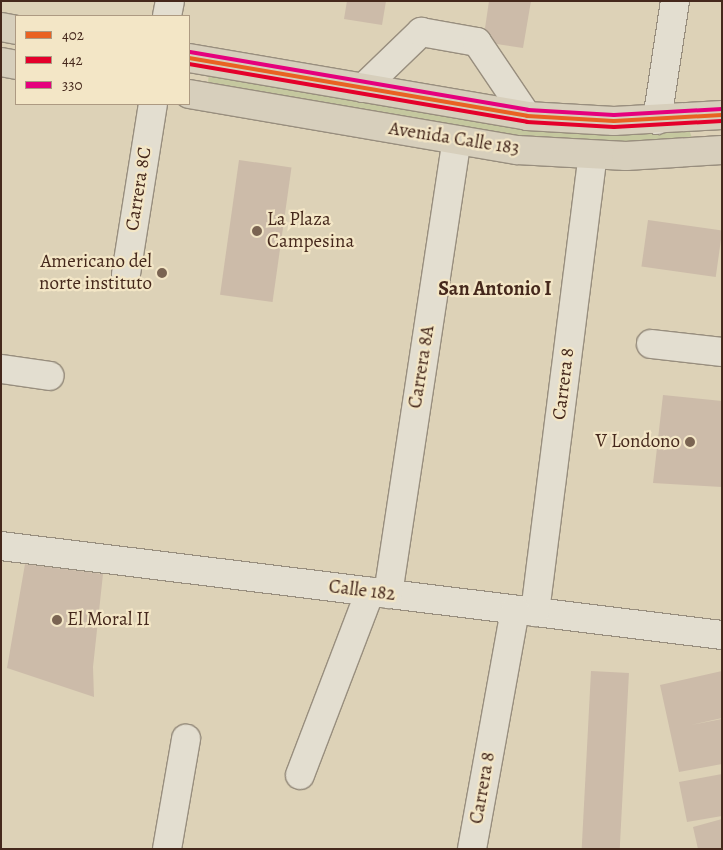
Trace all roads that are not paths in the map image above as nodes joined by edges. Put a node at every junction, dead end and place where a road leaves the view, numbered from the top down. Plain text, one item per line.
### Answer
1 (170, 1) edge
2 (675, 1) edge
3 (167, 15) edge
4 (1, 27) edge
5 (15, 30) edge
6 (190, 58) edge
7 (1, 62) edge
8 (15, 65) edge
9 (363, 88) junction
10 (190, 94) edge
11 (153, 105) edge
12 (722, 115) edge
13 (527, 116) junction
14 (656, 120) junction
15 (457, 140) junction
16 (722, 150) edge
17 (593, 156) junction
18 (126, 274) dead end
19 (651, 344) dead end
20 (722, 352) edge
21 (1, 369) edge
22 (50, 376) dead end
23 (1, 546) edge
24 (379, 593) junction
25 (525, 611) junction
26 (722, 636) edge
27 (186, 739) dead end
28 (300, 775) dead end
29 (168, 849) edge
30 (472, 849) edge

1 - 3 street
2 - 14 street
4 - 5 main road
6 - 9 main road, Avenida Calle 183
7 - 8 main road
9 - 13 main road, Avenida Calle 183
9 - 13 street
10 - 15 main road, Avenida Calle 183
11 - 18 street, Carrera 8C
12 - 14 main road, Avenida Calle 183
13 - 14 main road, Avenida Calle 183
15 - 17 main road, Avenida Calle 183
15 - 24 street, Carrera 8A
16 - 17 main road, Avenida Calle 183
17 - 25 street, Carrera 8
19 - 20 street
21 - 22 street
23 - 24 street, Calle 182
24 - 25 street, Calle 182
24 - 28 street, Carrera 8A
25 - 26 street, Calle 182
25 - 30 street, Carrera 8
27 - 29 street

